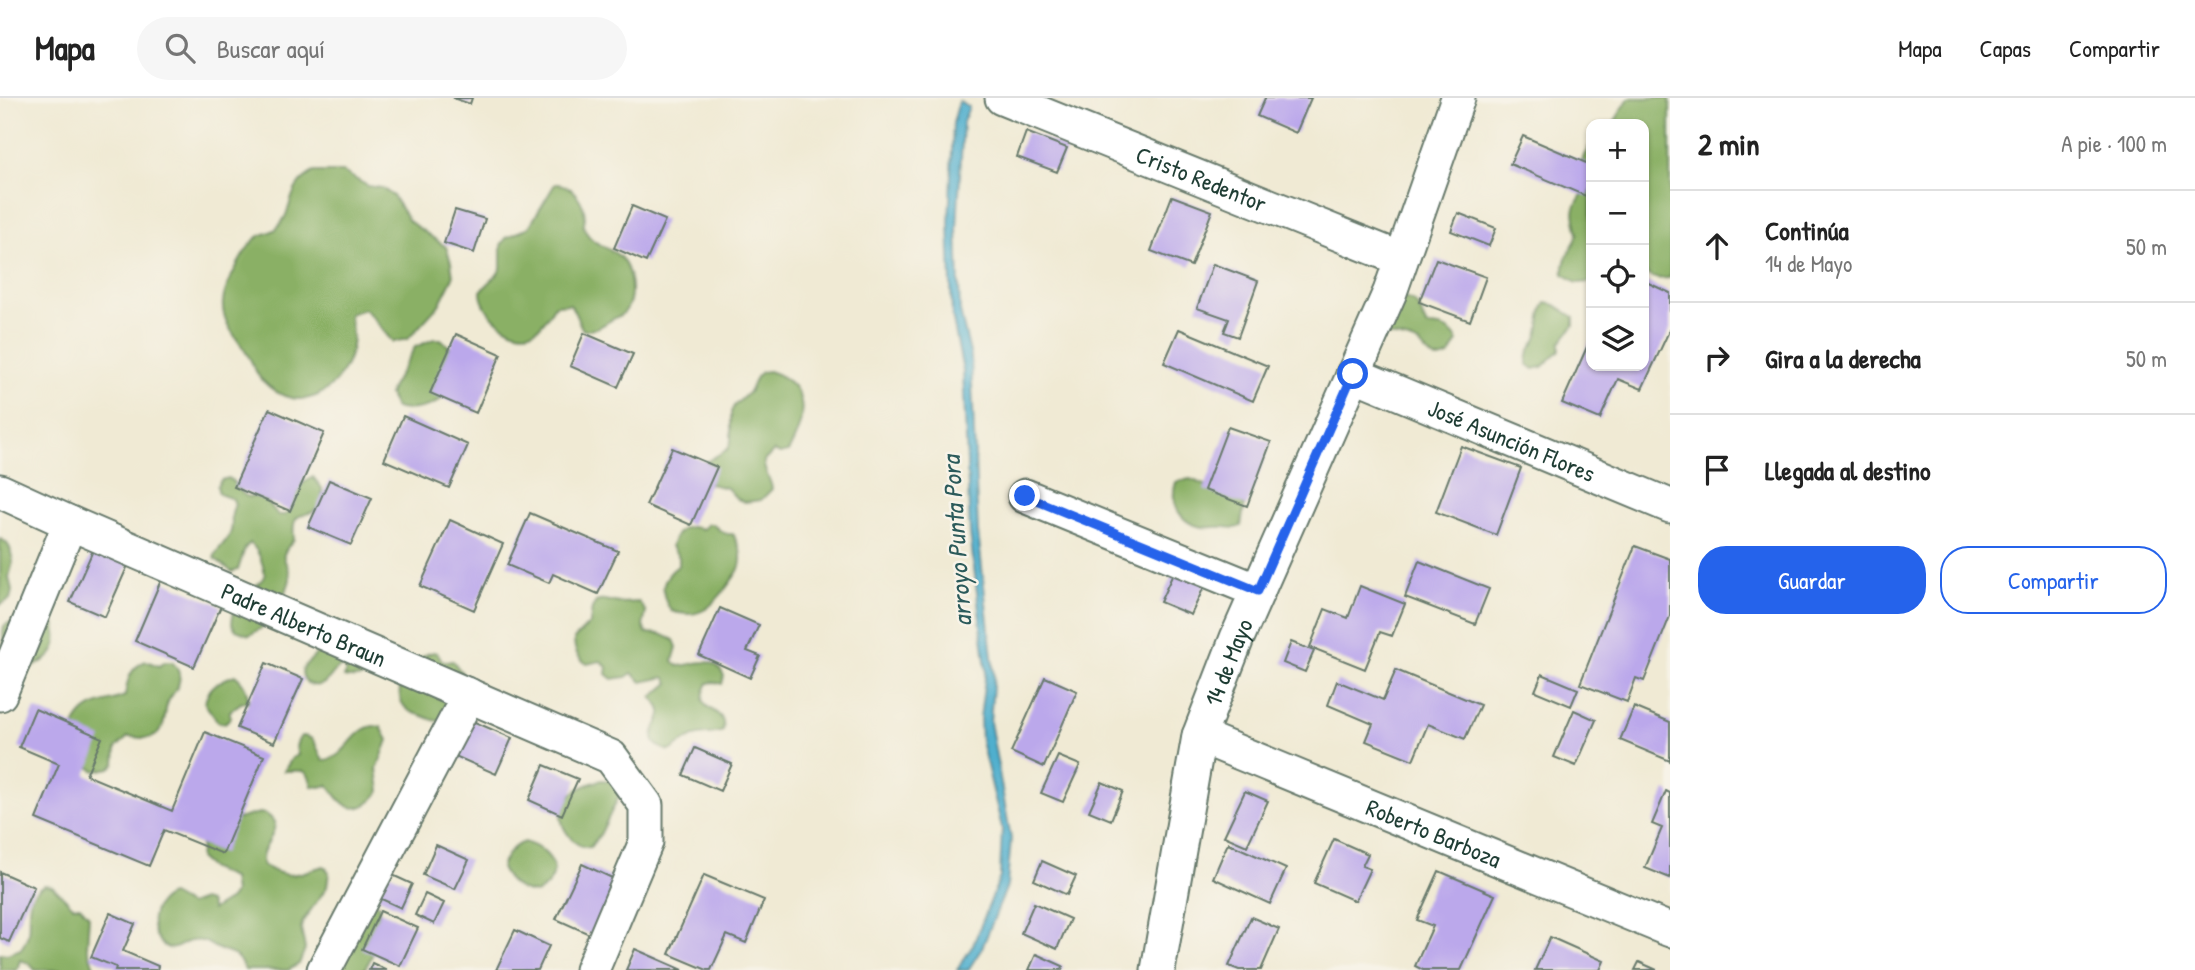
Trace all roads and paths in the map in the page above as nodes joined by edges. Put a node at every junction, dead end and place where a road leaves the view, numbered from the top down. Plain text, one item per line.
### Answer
1 (1002, 98) edge
2 (1458, 98) edge
3 (1401, 259) junction
4 (1353, 374) junction
5 (0, 491) edge
6 (1025, 496) dead end
7 (1670, 506) edge
8 (70, 523) junction
9 (1258, 591) junction
10 (0, 694) edge
11 (469, 695) junction
12 (1199, 736) junction
13 (1670, 930) edge
14 (324, 970) edge
15 (592, 970) edge
16 (1158, 970) edge

1 - 3 street, Cristo Redentor
2 - 3 street, 14 de Mayo
3 - 4 street, 14 de Mayo
4 - 7 street, José Asunción Flores
4 - 9 street, 14 de Mayo
5 - 8 street, Padre Alberto Braun
6 - 9 street
8 - 10 street
8 - 11 street, Padre Alberto Braun
9 - 12 street, 14 de Mayo
11 - 14 street
11 - 15 street, Padre Alberto Braun
12 - 13 street, Roberto Barboza
12 - 16 street, 14 de Mayo

